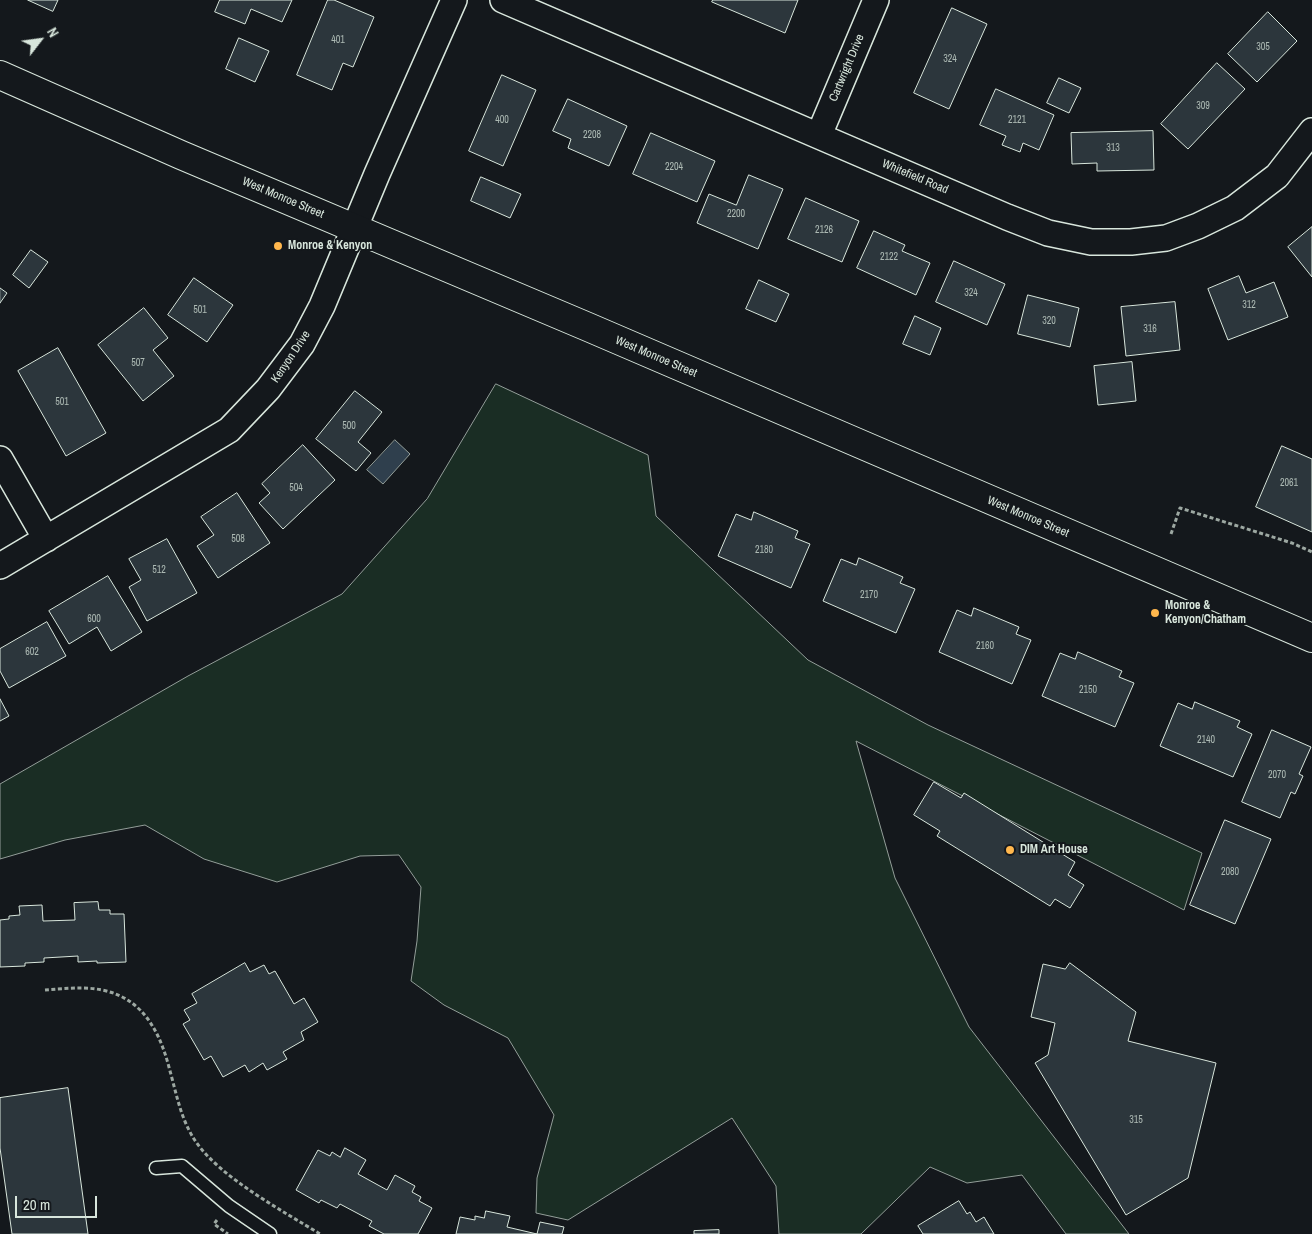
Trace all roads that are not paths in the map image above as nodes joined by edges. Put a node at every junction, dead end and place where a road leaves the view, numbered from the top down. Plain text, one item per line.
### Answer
1 (454, 0) edge
2 (503, 0) edge
3 (876, 0) edge
4 (0, 75) edge
5 (1312, 131) edge
6 (819, 135) junction
7 (355, 229) junction
8 (0, 459) edge
9 (46, 539) junction
10 (0, 566) edge
11 (1312, 638) edge
12 (156, 1168) dead end
13 (270, 1234) edge

1 - 7 street, Kenyon Drive
2 - 6 street, Whitefield Road
3 - 6 street, Cartwright Drive
4 - 7 street, West Monroe Street
5 - 6 street, Whitefield Road
7 - 9 street, Kenyon Drive
7 - 11 street, West Monroe Street
8 - 9 street
9 - 10 street, Kenyon Drive
12 - 13 lane

